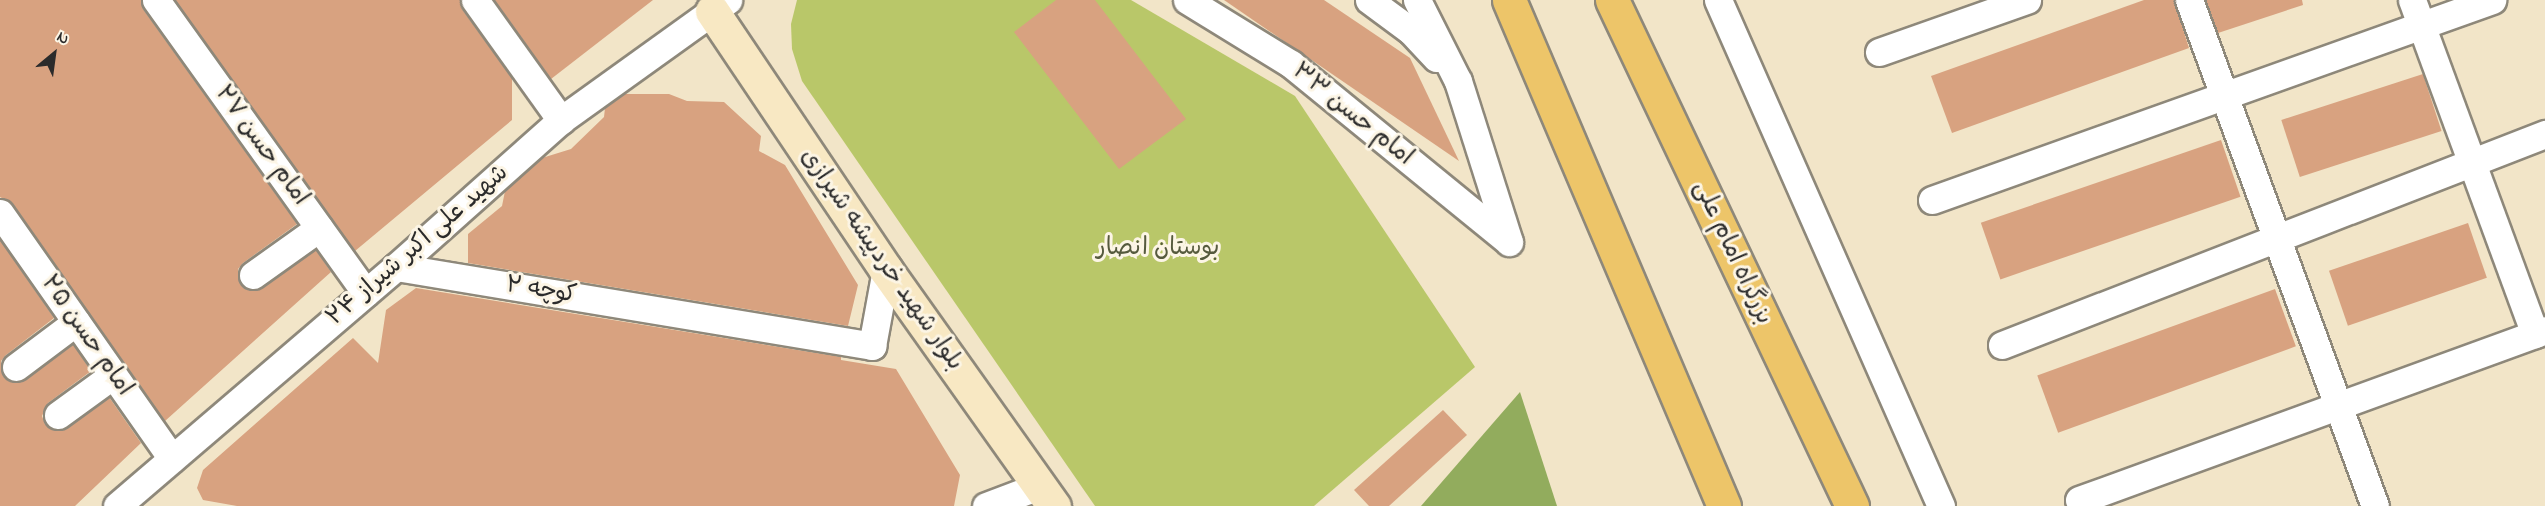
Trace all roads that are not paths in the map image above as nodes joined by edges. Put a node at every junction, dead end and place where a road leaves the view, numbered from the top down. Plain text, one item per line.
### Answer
1 (156, 0) edge
2 (475, 0) edge
3 (1186, 0) edge
4 (1369, 0) edge
5 (1417, 0) edge
6 (1509, 0) edge
7 (1612, 0) edge
8 (1718, 0) edge
9 (2026, 0) edge
10 (2189, 0) edge
11 (2412, 0) edge
12 (2492, 0) edge
13 (720, 6) edge
14 (2422, 25) junction
15 (1879, 52) dead end
16 (1458, 81) junction
17 (2225, 95) junction
18 (561, 120) junction
19 (2545, 134) edge
20 (2472, 162) junction
21 (1932, 200) dead end
22 (2, 220) edge
23 (319, 228) junction
24 (2275, 239) junction
25 (396, 267) junction
26 (886, 270) junction
27 (253, 275) dead end
28 (366, 292) junction
29 (76, 322) junction
30 (2540, 332) edge
31 (2002, 345) dead end
32 (16, 367) dead end
33 (113, 375) junction
34 (2337, 406) junction
35 (58, 415) dead end
36 (172, 459) junction
37 (1046, 496) edge
38 (2079, 500) dead end
39 (120, 504) edge
40 (150, 506) edge
41 (986, 506) edge
42 (1724, 506) edge
43 (1852, 506) edge
44 (1941, 506) edge
45 (2375, 506) edge

1 - 23 street, امام حسن ۲۷
2 - 18 street
3 - 16 street, امام حسن ۳۳
4 - 16 street
5 - 16 street
6 - 42 highway
7 - 43 highway, بزرگراه امام علی
8 - 44 street
9 - 15 street
10 - 17 street
11 - 14 street
12 - 14 street
13 - 18 street, شهید علی اکبر شیراز ۲۴
13 - 26 street, بلوار شهید خردپیشه شیرازی
14 - 17 street
14 - 20 street
17 - 21 street
17 - 24 street
18 - 25 street, شهید علی اکبر شیراز ۲۴
19 - 20 street
20 - 24 street
20 - 30 street
22 - 29 street, امام حسن ۲۵
23 - 27 street
23 - 28 street, امام حسن ۲۷
24 - 31 street
24 - 34 street
25 - 26 street, کوچه ۲
25 - 28 street, شهید علی اکبر شیراز ۲۴
26 - 37 street, بلوار شهید خردپیشه شیرازی
28 - 36 street, شهید علی اکبر شیراز ۲۴
29 - 32 street
29 - 33 street, امام حسن ۲۵
30 - 34 street
33 - 35 street
33 - 36 street, امام حسن ۲۵
34 - 38 street
34 - 45 street
36 - 39 street, شهید علی اکبر شیراز ۲۴
37 - 41 street
39 - 40 street

